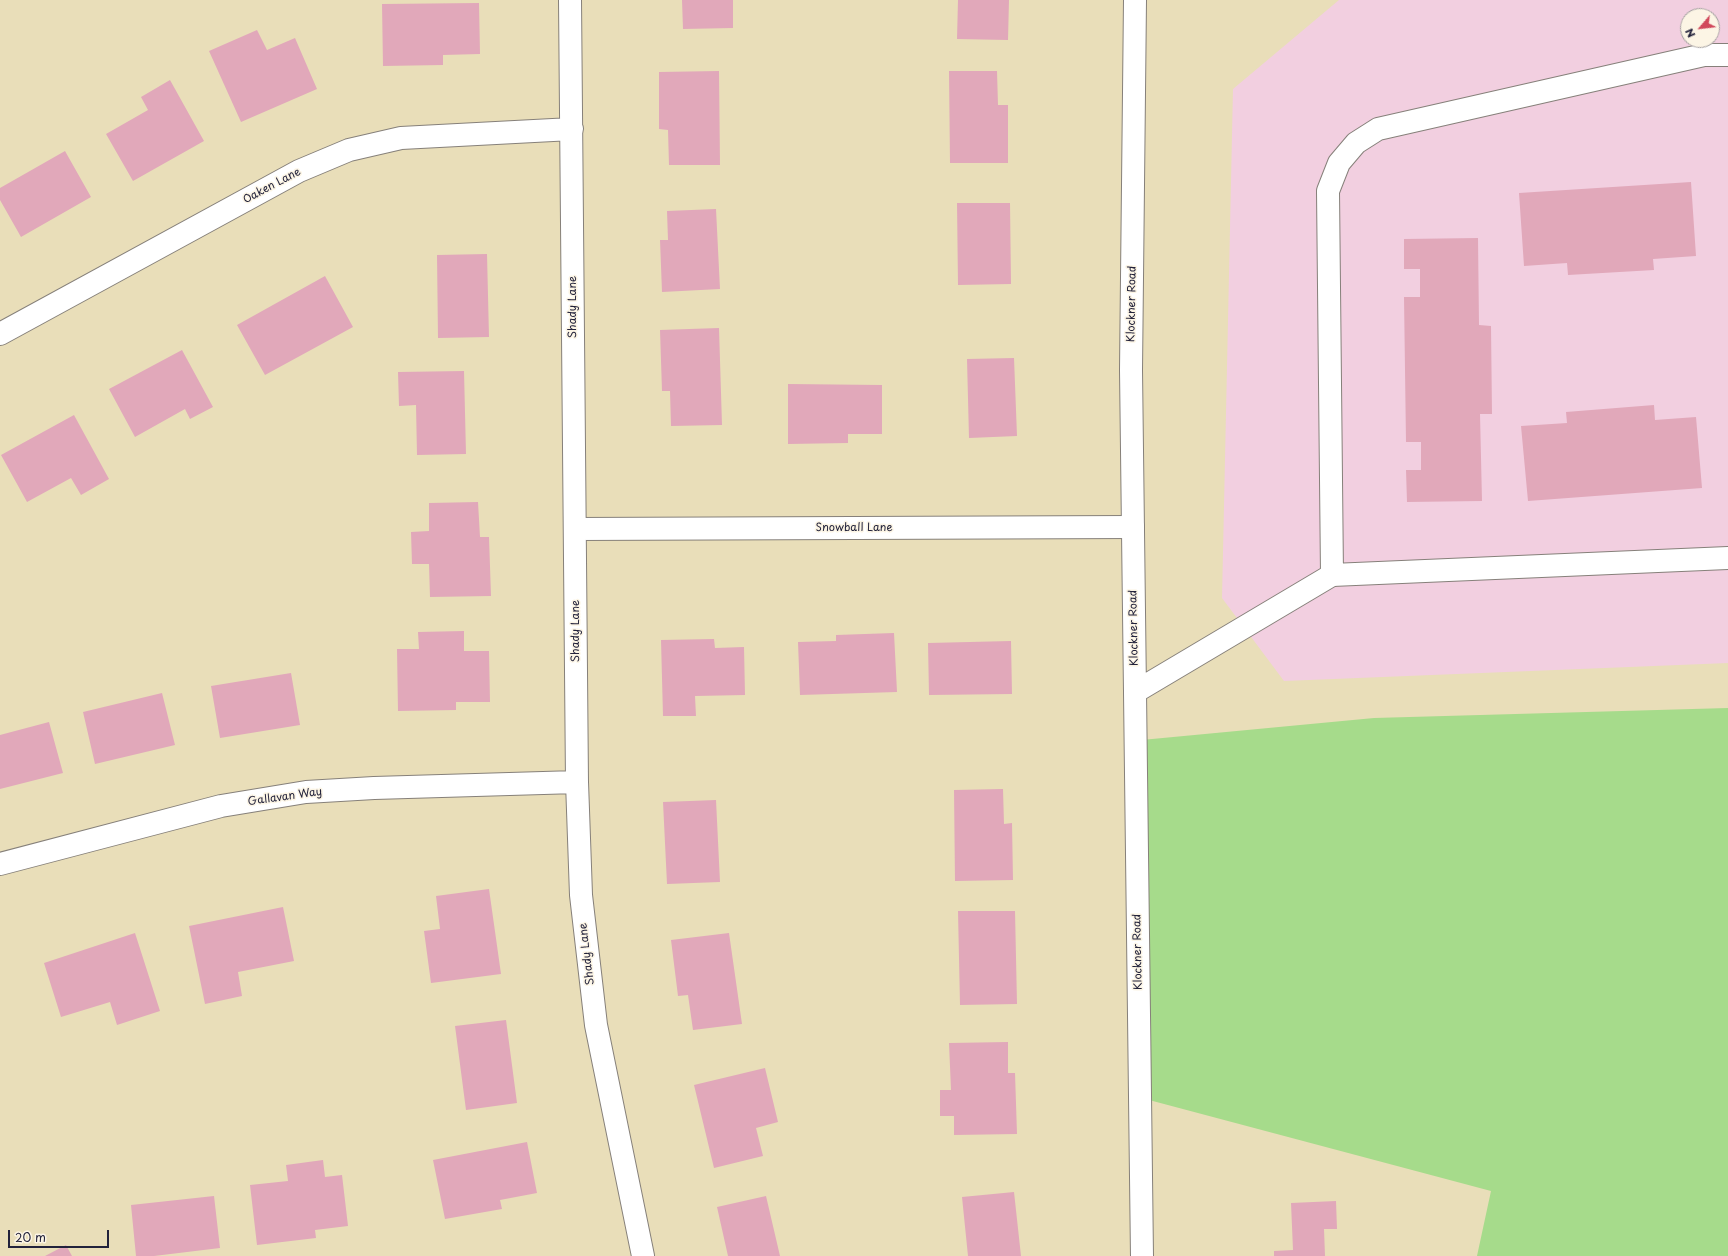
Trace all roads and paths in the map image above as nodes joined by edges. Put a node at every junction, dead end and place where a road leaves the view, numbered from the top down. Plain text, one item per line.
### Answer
1 (570, 0) edge
2 (1135, 0) edge
3 (1728, 56) edge
4 (572, 129) junction
5 (0, 334) edge
6 (1133, 527) junction
7 (575, 529) junction
8 (1728, 558) edge
9 (1332, 575) junction
10 (1135, 692) junction
11 (577, 782) junction
12 (0, 864) edge
13 (643, 1256) edge
14 (1142, 1256) edge

1 - 4 street, Shady Lane
2 - 6 street, Klockner Road
3 - 9 street
4 - 5 street, Oaken Lane
4 - 7 street, Shady Lane
6 - 7 street, Snowball Lane
6 - 10 street, Klockner Road
7 - 11 street, Shady Lane
8 - 9 street
9 - 10 street
10 - 14 street, Klockner Road
11 - 12 street, Gallavan Way
11 - 13 street, Shady Lane

